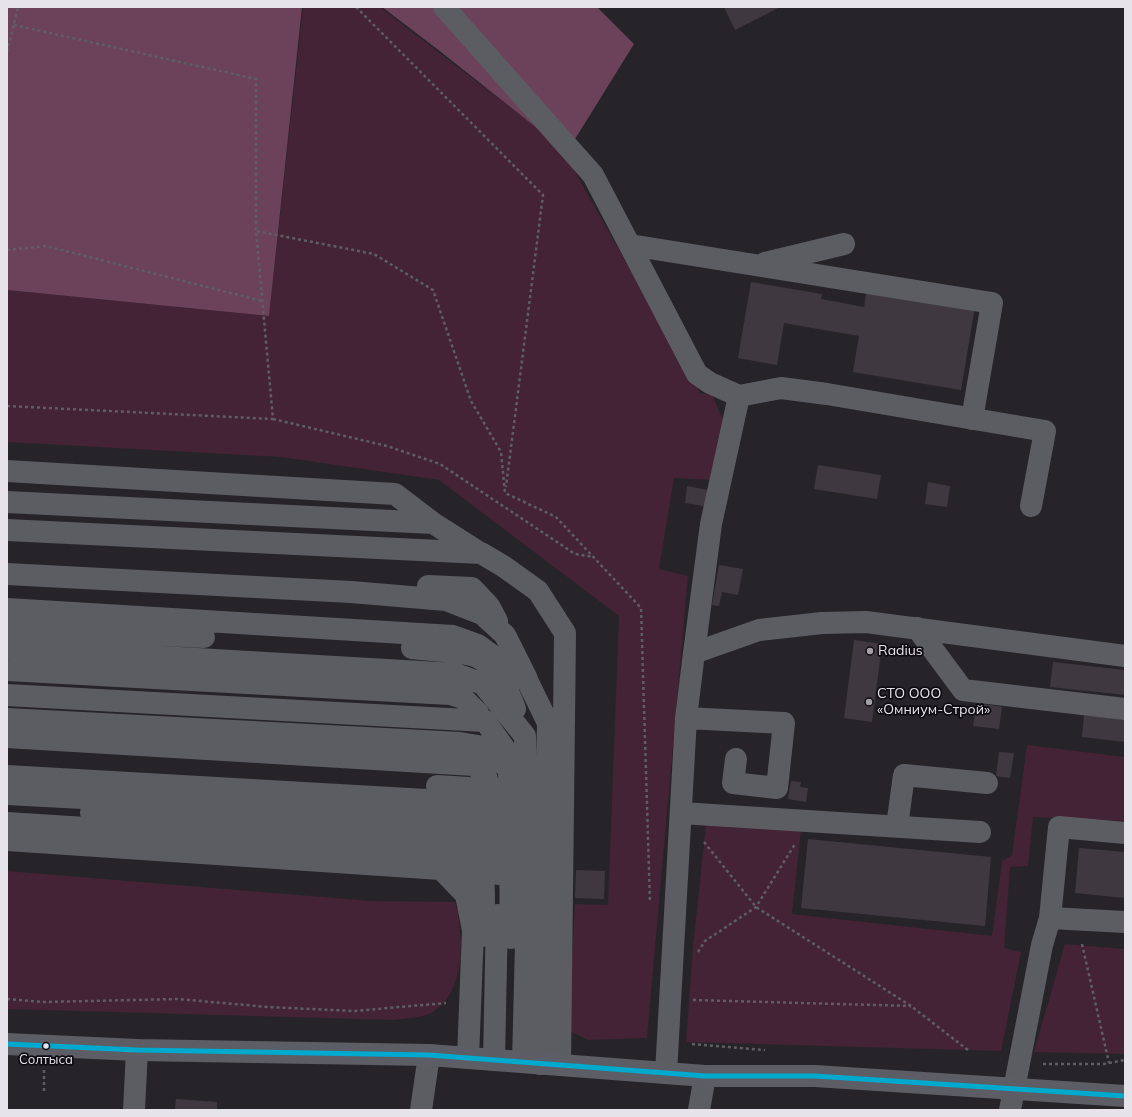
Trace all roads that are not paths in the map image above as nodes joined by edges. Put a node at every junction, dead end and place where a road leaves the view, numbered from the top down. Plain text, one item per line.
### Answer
1 (444, 7) edge
2 (844, 244) dead end
3 (630, 245) junction
4 (755, 265) junction
5 (739, 396) junction
6 (972, 419) junction
7 (7, 471) edge
8 (7, 489) edge
9 (7, 502) edge
10 (1031, 506) dead end
11 (7, 515) edge
12 (425, 517) junction
13 (7, 530) edge
14 (454, 537) junction
15 (7, 542) edge
16 (481, 553) junction
17 (7, 562) edge
18 (503, 566) junction
19 (7, 574) edge
20 (7, 587) edge
21 (7, 598) edge
22 (7, 609) edge
23 (7, 627) edge
24 (917, 628) junction
25 (498, 635) junction
26 (7, 637) edge
27 (7, 648) edge
28 (1120, 651) edge
29 (694, 653) junction
30 (7, 670) edge
31 (528, 682) junction
32 (7, 683) edge
33 (483, 684) junction
34 (7, 695) edge
35 (7, 709) edge
36 (1125, 709) edge
37 (481, 717) junction
38 (686, 718) junction
39 (7, 719) edge
40 (525, 736) junction
41 (7, 737) edge
42 (7, 750) edge
43 (736, 759) dead end
44 (508, 760) junction
45 (7, 761) edge
46 (7, 776) edge
47 (987, 783) dead end
48 (7, 794) edge
49 (492, 799) junction
50 (7, 808) edge
51 (681, 813) junction
52 (7, 823) edge
53 (898, 826) junction
54 (980, 832) dead end
55 (1125, 833) edge
56 (7, 840) edge
57 (497, 850) junction
58 (480, 865) junction
59 (485, 893) junction
60 (1050, 918) junction
61 (1125, 922) edge
62 (7, 1044) edge
63 (137, 1050) junction
64 (429, 1056) junction
65 (511, 1062) junction
66 (666, 1073) junction
67 (705, 1076) junction
68 (1014, 1088) junction
69 (1125, 1096) edge
70 (134, 1110) edge
71 (420, 1110) edge
72 (700, 1110) edge
73 (1010, 1110) edge

1 - 3 street
2 - 4 street
3 - 4 street
3 - 5 street
4 - 6 street
5 - 6 street
5 - 29 street
6 - 10 street
7 - 12 street
8 - 12 street
9 - 12 street
11 - 14 street
12 - 14 street
13 - 16 street
14 - 16 street
15 - 18 street
16 - 18 street
17 - 25 street
18 - 65 street
19 - 25 street
20 - 25 street
21 - 25 street
22 - 31 street
23 - 40 street
24 - 28 street
24 - 29 street
24 - 36 street
25 - 31 street
26 - 33 street
27 - 33 street
29 - 38 street
30 - 37 street
31 - 65 street
32 - 37 street
33 - 40 street
34 - 37 street
35 - 44 street
37 - 44 street
38 - 43 street
38 - 51 street
39 - 44 street
40 - 65 street
41 - 49 street
42 - 49 street
44 - 65 street
45 - 49 street
46 - 57 street
47 - 53 street
48 - 58 street
49 - 57 street
50 - 58 street
51 - 53 street
51 - 66 street
52 - 59 street
53 - 54 street
55 - 60 street
56 - 65 street
57 - 65 street
58 - 59 street
59 - 65 street
60 - 61 street
60 - 68 street
62 - 63 main road
63 - 64 main road
63 - 70 street
64 - 65 main road
64 - 71 street
65 - 66 main road
66 - 67 main road
67 - 68 main road
67 - 72 street
68 - 69 main road
68 - 73 street

